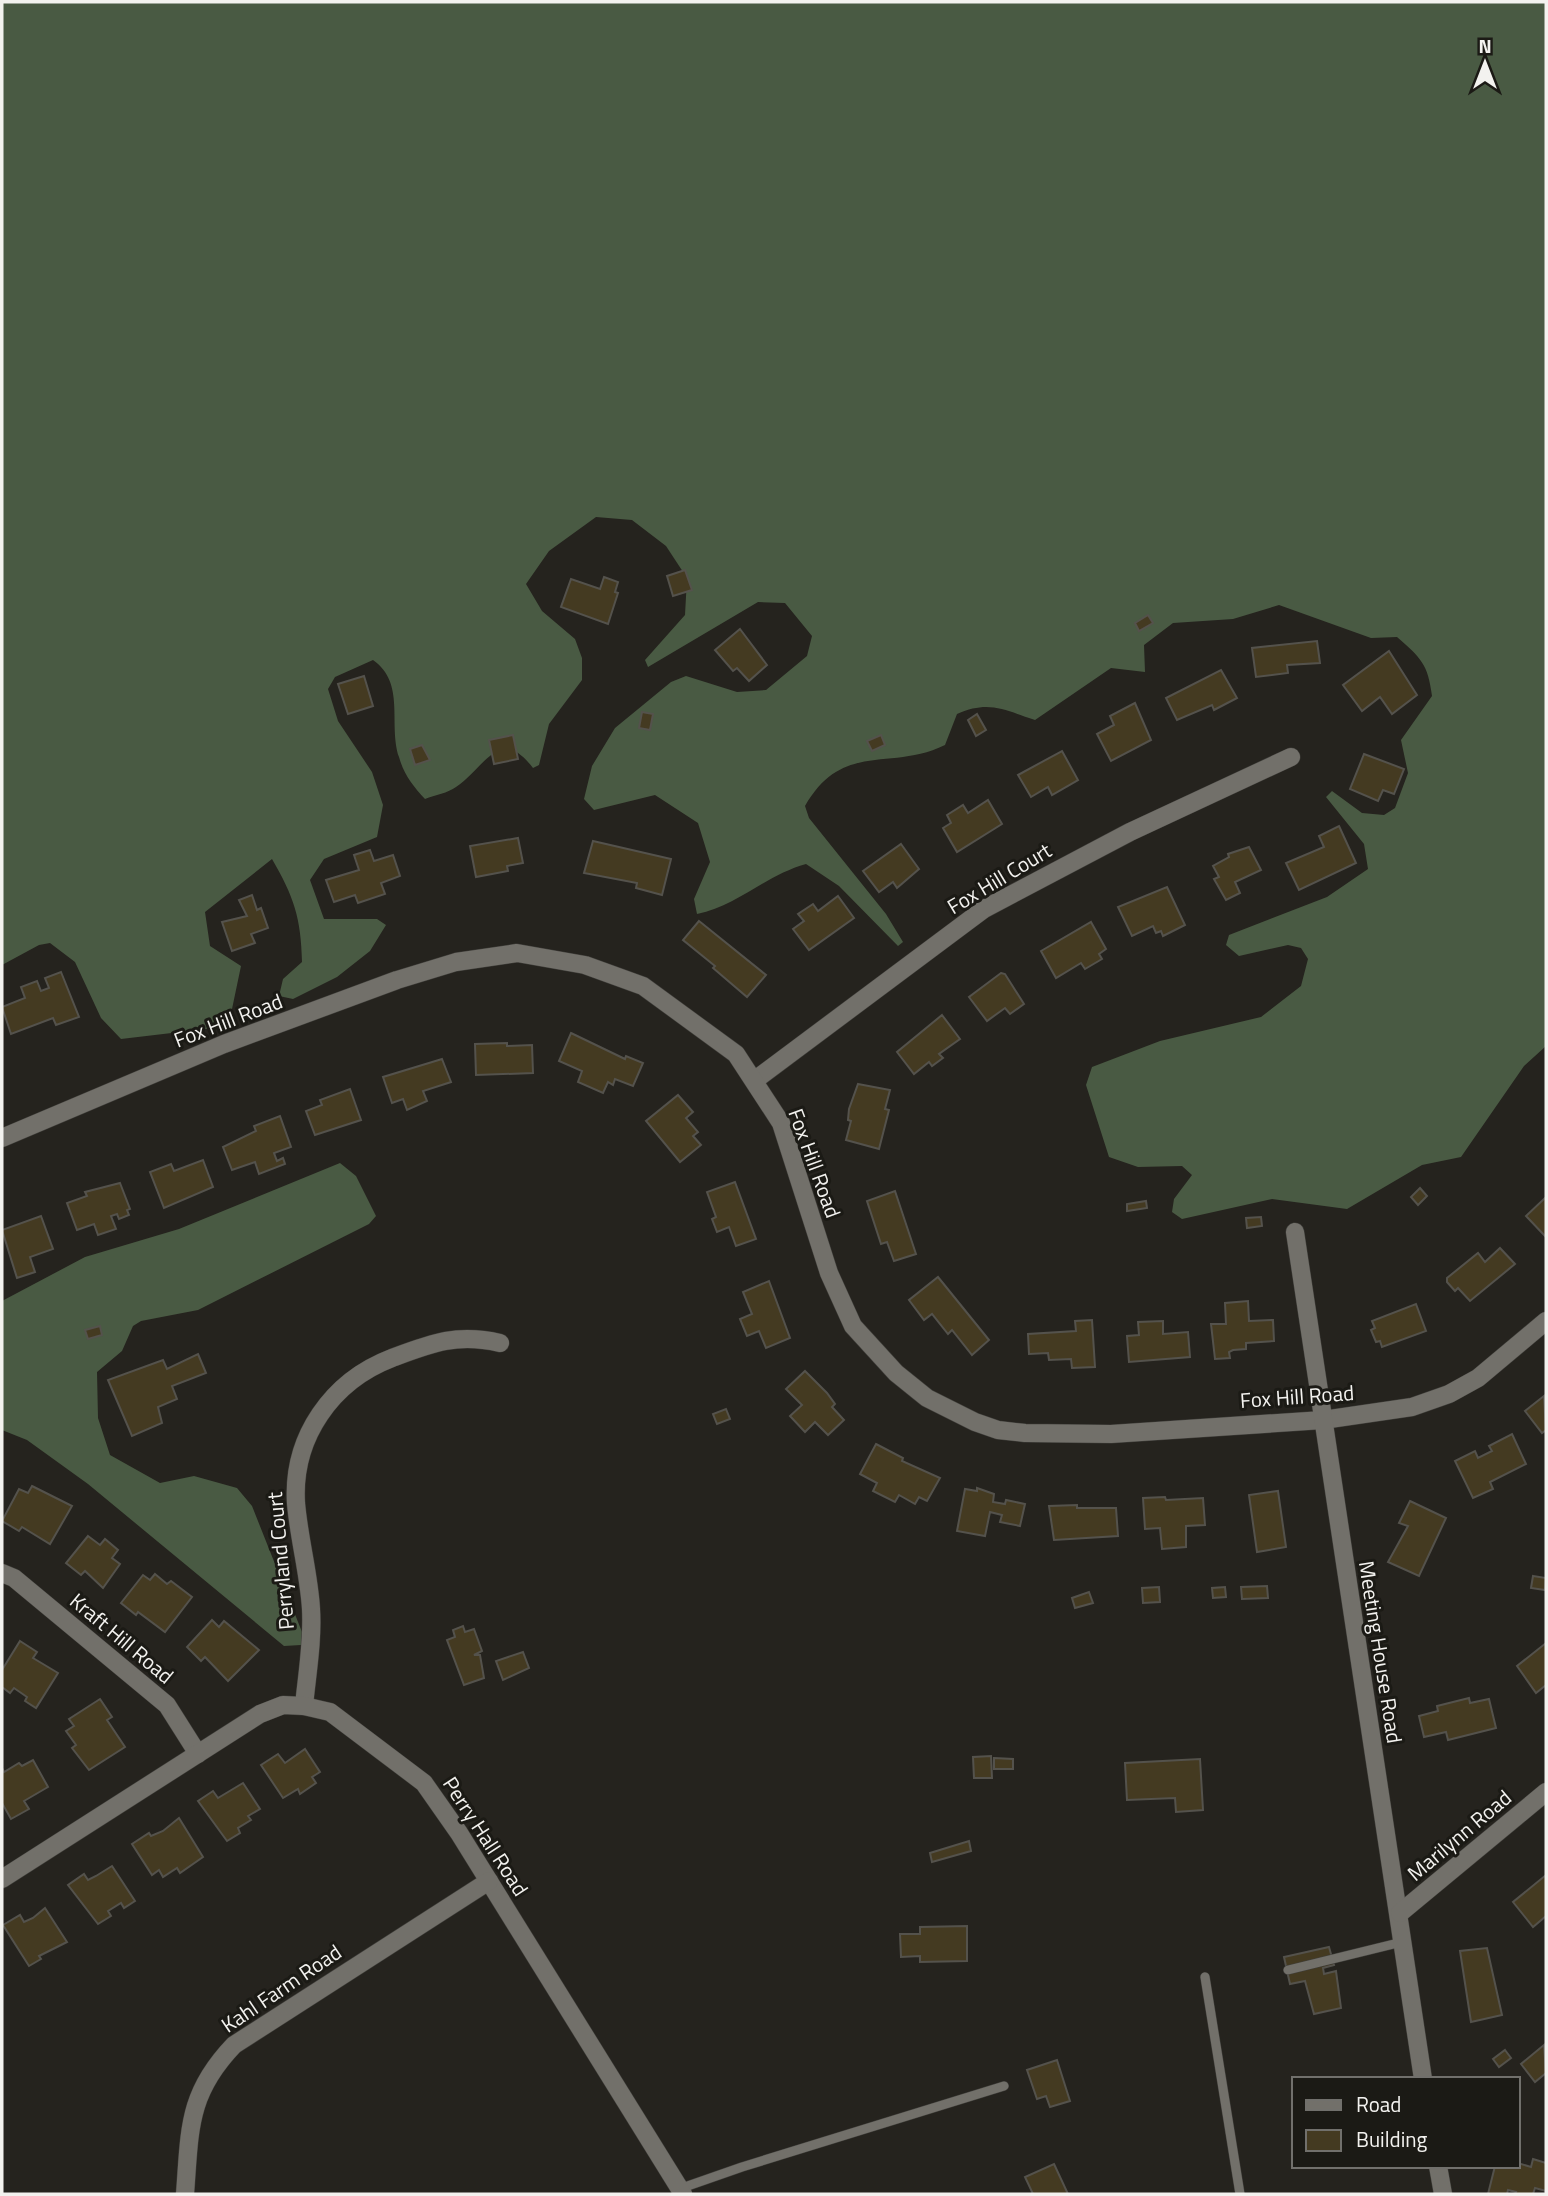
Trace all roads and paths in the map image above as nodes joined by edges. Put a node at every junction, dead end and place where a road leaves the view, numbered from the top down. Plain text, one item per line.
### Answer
1 (1291, 757) dead end
2 (755, 1080) junction
3 (2, 1138) edge
4 (1295, 1232) dead end
5 (1546, 1321) edge
6 (500, 1343) dead end
7 (1323, 1420) junction
8 (2, 1573) edge
9 (304, 1706) junction
10 (198, 1754) junction
11 (1546, 1792) edge
12 (2, 1879) edge
13 (489, 1881) junction
14 (1400, 1913) junction
15 (1404, 1941) junction
16 (1288, 1970) dead end
17 (1205, 1977) dead end
18 (1423, 2077) edge
19 (1004, 2086) dead end
20 (1438, 2168) edge
21 (681, 2192) edge
22 (185, 2194) edge
23 (1240, 2194) edge
24 (1443, 2194) edge

1 - 2 street, Fox Hill Court
2 - 3 street, Fox Hill Road
2 - 7 street, Fox Hill Road
4 - 7 street, Meeting House Road
5 - 7 street, Fox Hill Road
6 - 9 street, Perryland Court
7 - 14 street, Meeting House Road
8 - 10 street, Kraft Hill Road
9 - 10 street, Perry Hall Road
9 - 13 street, Perry Hall Road
10 - 12 street, Perry Hall Road
11 - 14 street, Marilynn Road
13 - 21 street, Perry Hall Road
13 - 22 street, Kahl Farm Road
14 - 15 street, Meeting House Road
15 - 16 lane
15 - 18 street, Meeting House Road
17 - 23 lane
19 - 21 lane
20 - 24 street

